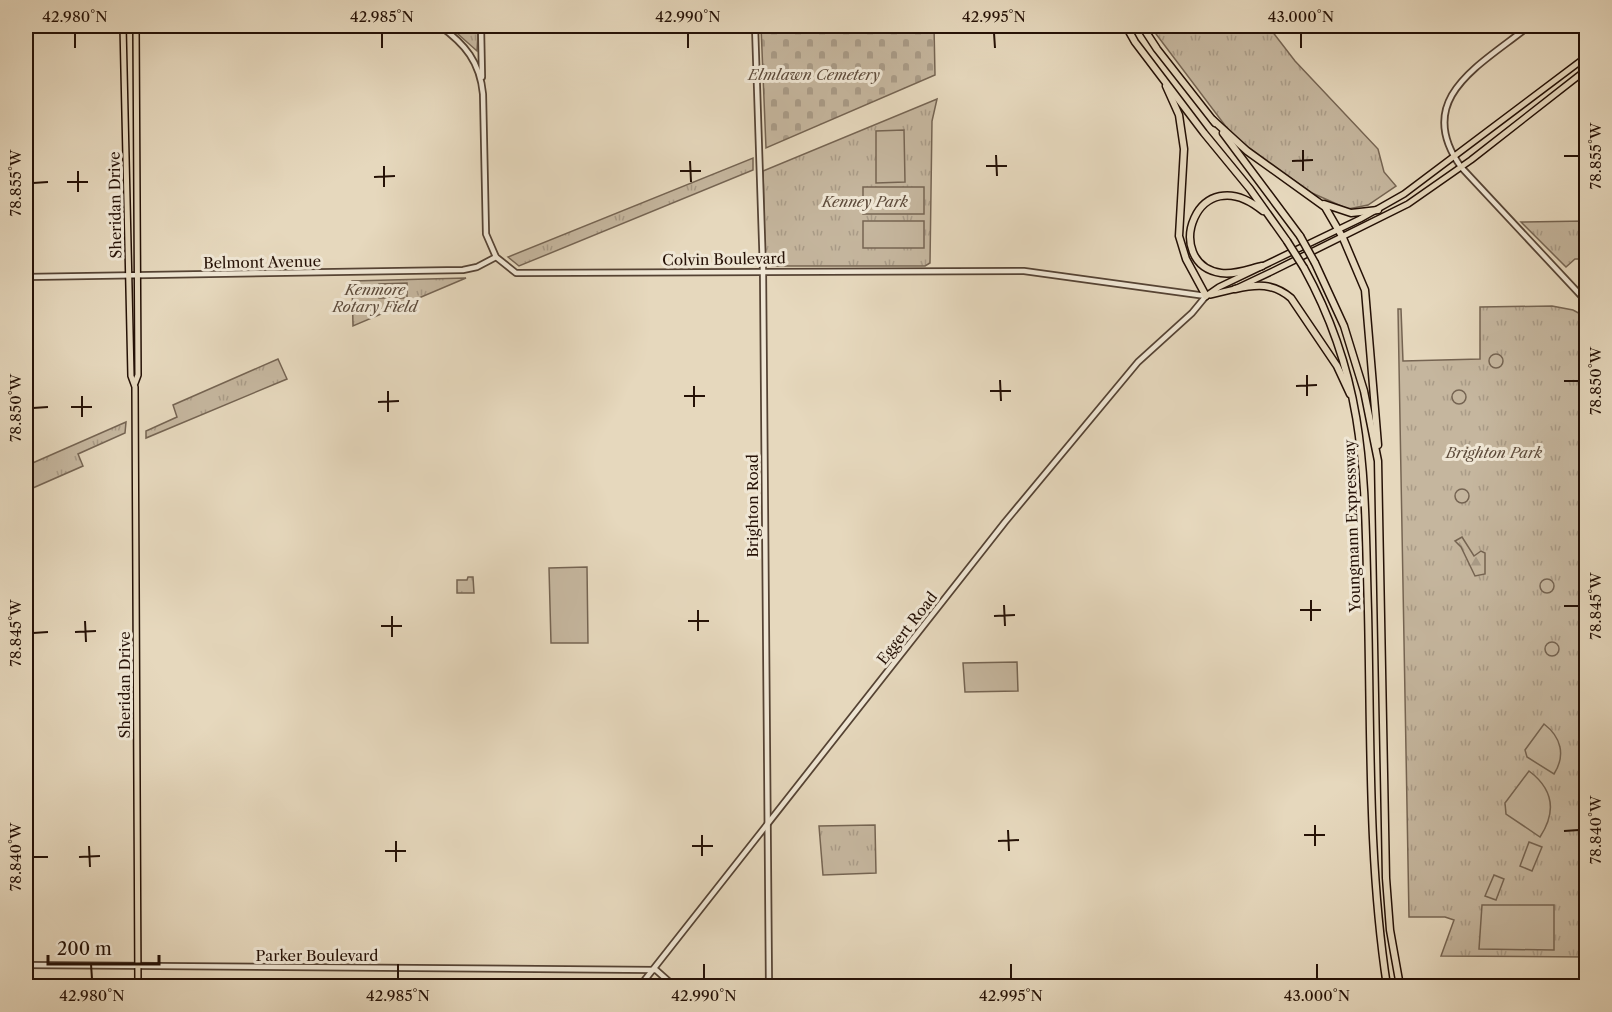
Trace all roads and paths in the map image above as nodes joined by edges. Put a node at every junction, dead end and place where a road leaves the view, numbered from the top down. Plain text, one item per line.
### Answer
1 (123, 26) edge
2 (136, 26) edge
3 (440, 26) edge
4 (481, 26) edge
5 (755, 26) edge
6 (1126, 26) edge
7 (1143, 26) edge
8 (1529, 26) edge
9 (482, 50) junction
10 (472, 55) junction
11 (1587, 57) edge
12 (1587, 70) edge
13 (1159, 72) junction
14 (482, 86) junction
15 (1213, 120) junction
16 (126, 147) junction
17 (138, 147) junction
18 (1454, 158) junction
19 (1461, 167) junction
20 (1316, 199) junction
21 (1378, 210) junction
22 (1274, 222) junction
23 (1339, 230) junction
24 (1343, 238) junction
25 (496, 257) junction
26 (1262, 266) junction
27 (763, 270) junction
28 (26, 277) edge
29 (129, 277) junction
30 (139, 277) junction
31 (1234, 289) junction
32 (1206, 296) junction
33 (1587, 301) edge
34 (135, 383) junction
35 (1357, 411) junction
36 (1378, 460) junction
37 (768, 826) junction
38 (26, 965) edge
39 (138, 967) junction
40 (656, 970) junction
41 (138, 987) edge
42 (640, 987) edge
43 (674, 987) edge
44 (769, 987) edge
45 (1387, 987) edge
46 (1400, 987) edge

1 - 16 main road, Sheridan Drive
2 - 17 main road, Sheridan Drive
3 - 10 street
4 - 9 street
5 - 27 street, Brighton Road
6 - 13 highway, Youngmann Expressway
7 - 15 highway, Youngmann Expressway
8 - 18 street
9 - 10 street
9 - 14 street
10 - 14 street
11 - 18 main road
12 - 19 main road
13 - 22 highway, Youngmann Expressway
13 - 32 highway
14 - 25 street
15 - 20 highway
15 - 36 highway, Youngmann Expressway, bridge
16 - 17 main road
16 - 29 main road, Sheridan Drive
17 - 30 main road, Sheridan Drive
18 - 19 street
18 - 21 main road
19 - 24 main road
19 - 33 street
20 - 21 highway
20 - 23 highway
21 - 23 main road
22 - 26 highway
22 - 35 highway, Youngmann Expressway, bridge
23 - 24 highway
23 - 26 main road
24 - 31 main road
24 - 36 highway
25 - 27 street, Colvin Boulevard
25 - 30 street, Belmont Avenue
26 - 32 main road
27 - 32 street, Colvin Boulevard
27 - 37 street, Brighton Road
28 - 29 street, Belmont Avenue
29 - 30 street, Belmont Avenue
29 - 34 main road, Sheridan Drive
30 - 34 main road, Sheridan Drive
31 - 32 main road
31 - 35 highway
32 - 37 street, Eggert Road
34 - 39 main road, Sheridan Drive
35 - 45 highway, Youngmann Expressway
36 - 46 highway, Youngmann Expressway
37 - 40 street, Eggert Road
37 - 44 street, Brighton Road
38 - 39 street, Parker Boulevard
39 - 40 street, Parker Boulevard
39 - 41 main road, Sheridan Drive
40 - 42 street, Eggert Road
40 - 43 street

